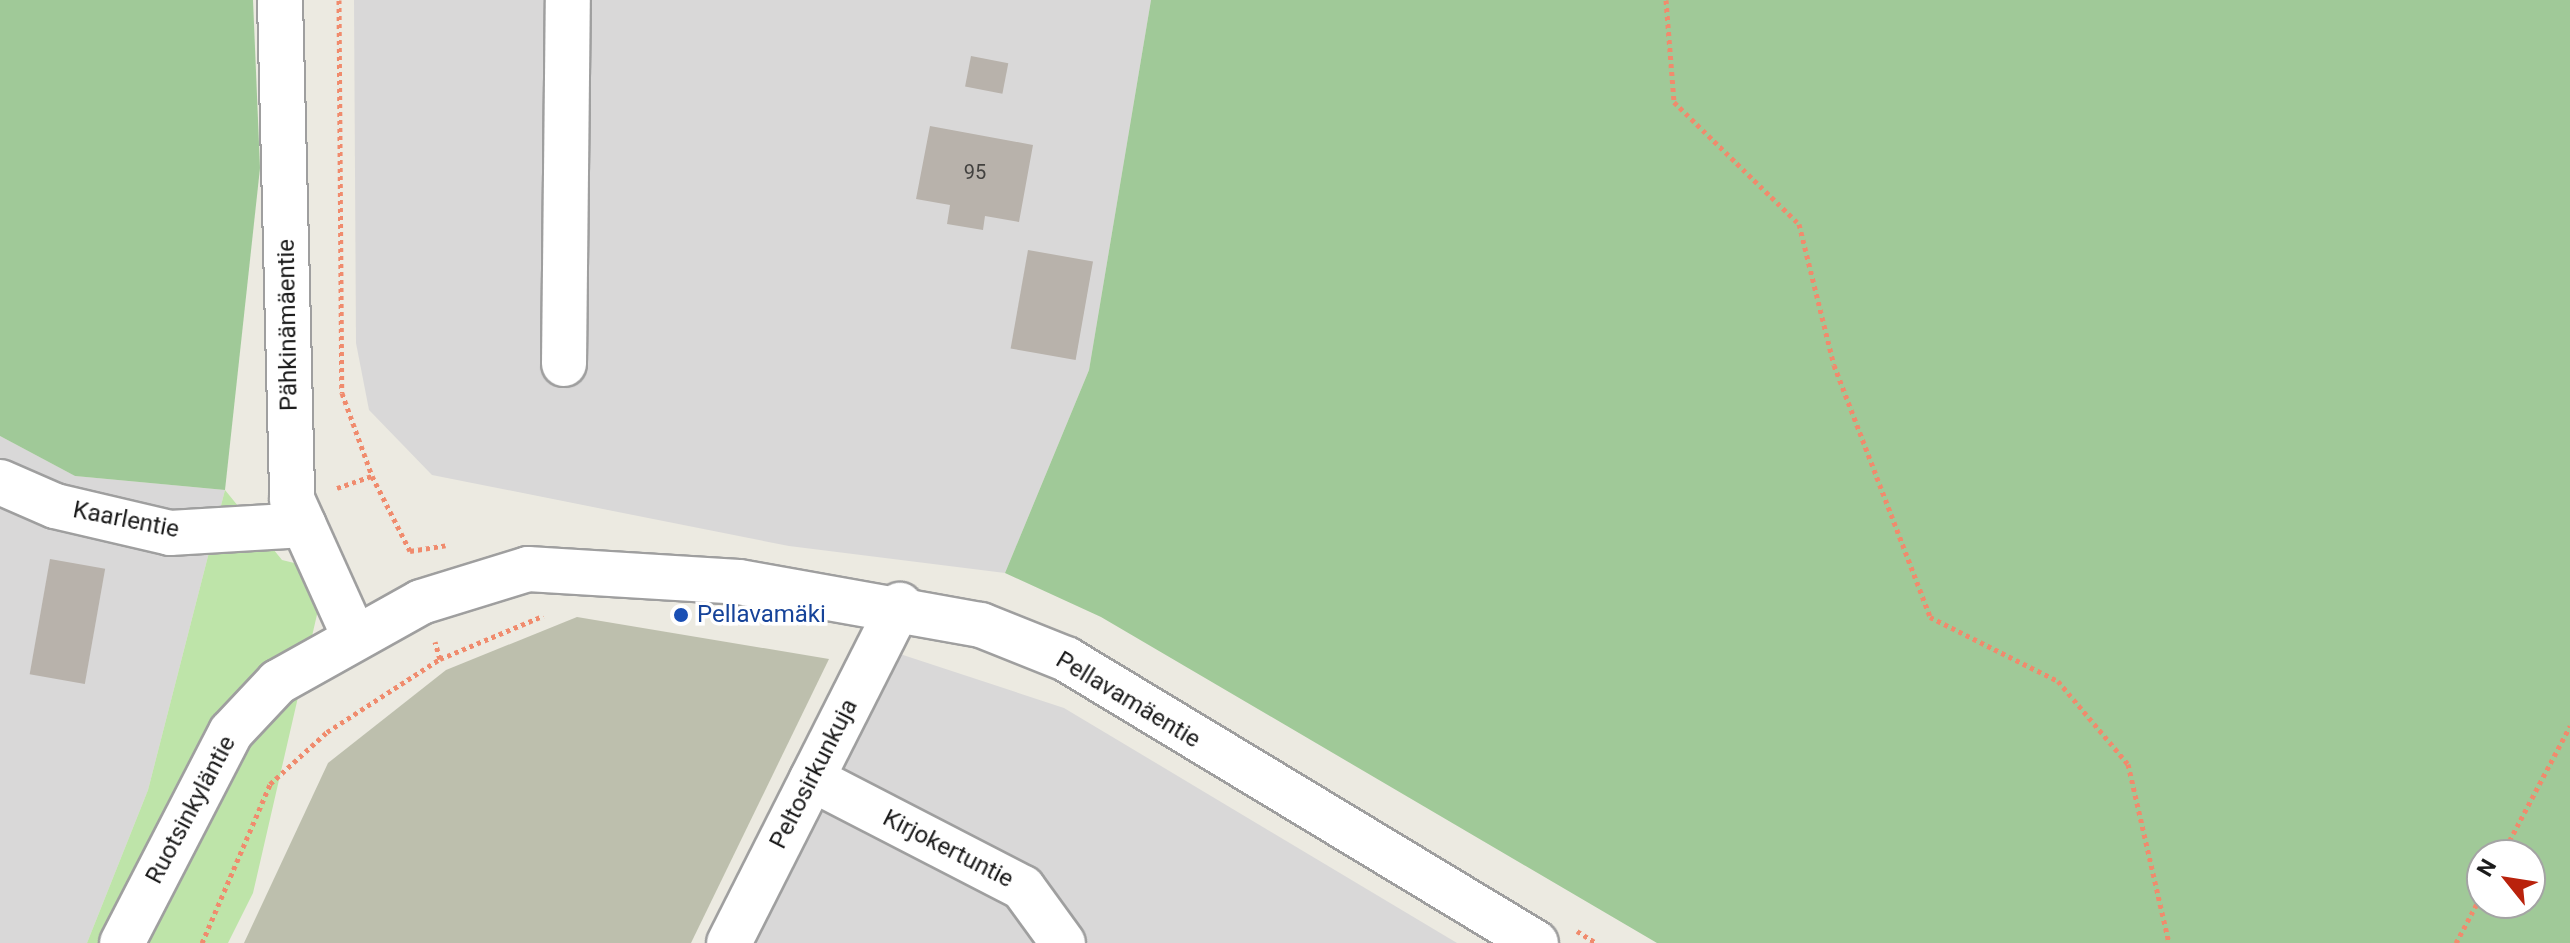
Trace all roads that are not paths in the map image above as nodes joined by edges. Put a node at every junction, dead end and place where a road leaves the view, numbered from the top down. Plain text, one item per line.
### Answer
1 (280, 0) edge
2 (568, 0) edge
3 (564, 364) dead end
4 (0, 482) edge
5 (304, 525) junction
6 (900, 605) junction
7 (354, 636) junction
8 (812, 779) junction
9 (122, 943) edge
10 (729, 943) edge
11 (1063, 943) edge
12 (1536, 943) edge

1 - 5 street, Pähkinämäentie
2 - 3 street
4 - 5 street, Kaarlentie
5 - 7 street, Pähkinämäentie
6 - 7 street, Pellavamäentie
6 - 8 street, Peltosirkunkuja
6 - 12 street, Pellavamäentie
7 - 9 street, Ruotsinkyläntie
8 - 10 street, Peltosirkunkuja
8 - 11 street, Kirjokertuntie

